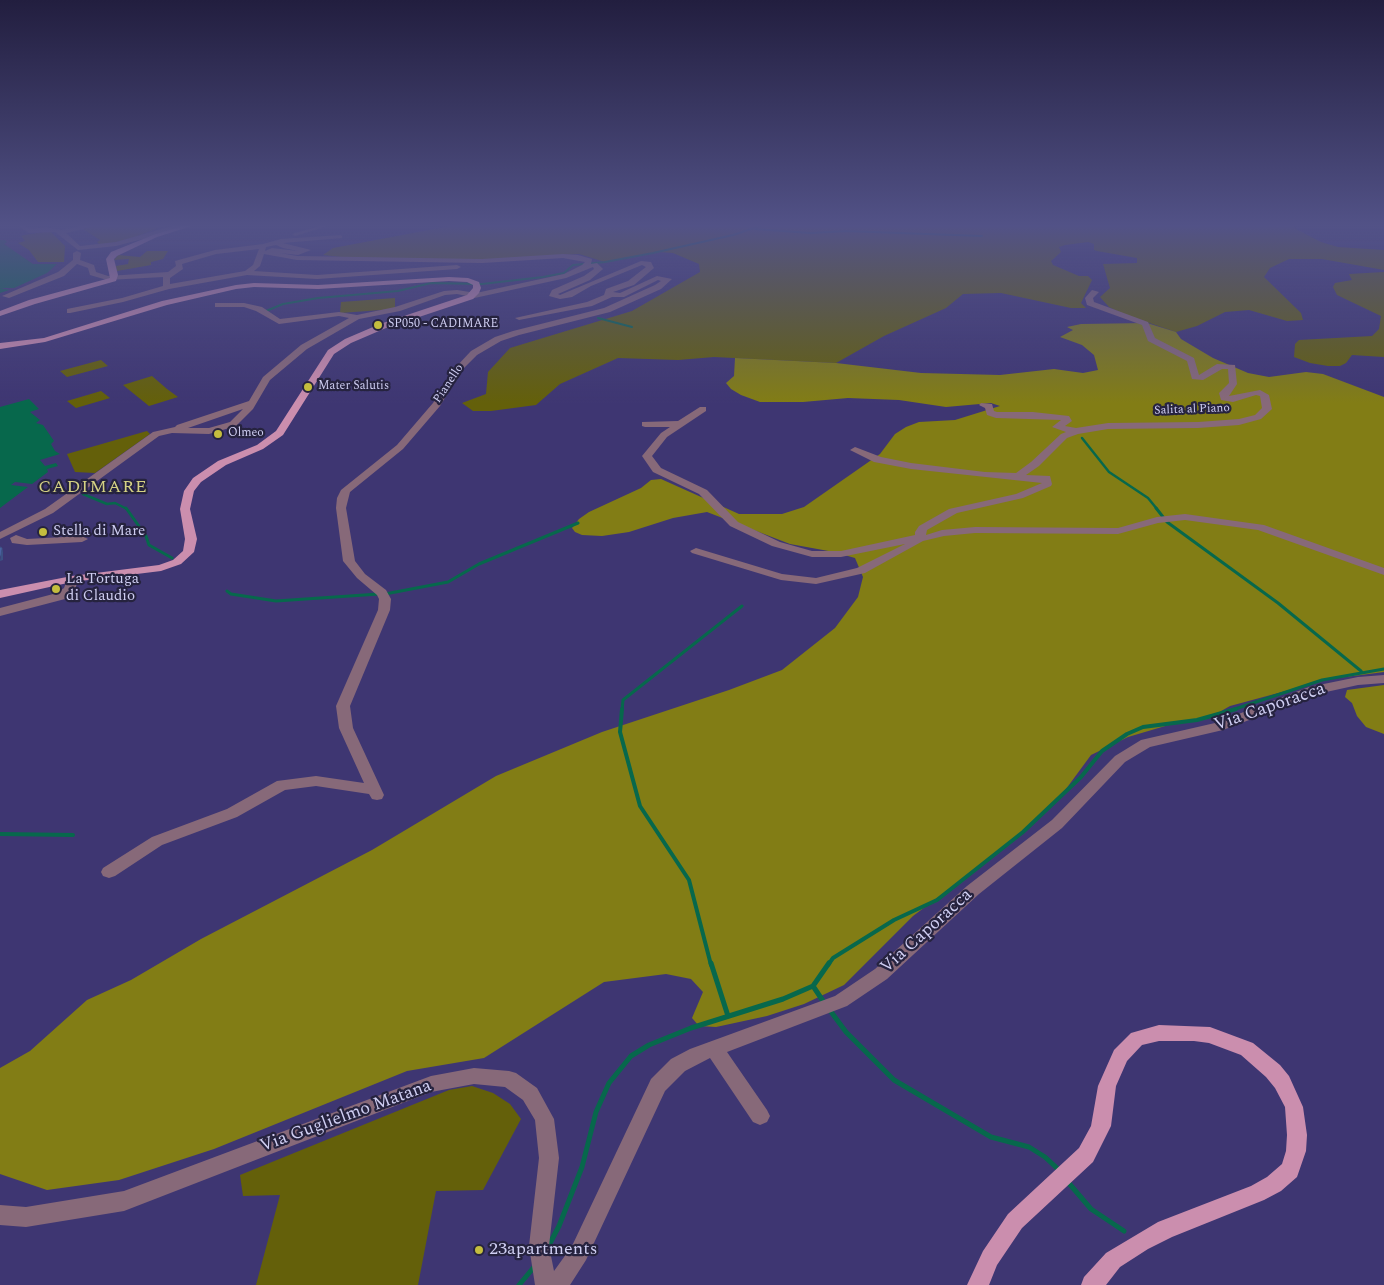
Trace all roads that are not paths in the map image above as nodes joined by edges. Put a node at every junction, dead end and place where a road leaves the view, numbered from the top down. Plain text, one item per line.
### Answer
1 (38, 284) edge
2 (96, 284) edge
3 (116, 284) edge
4 (167, 284) edge
5 (189, 284) edge
6 (364, 284) edge
7 (469, 284) edge
8 (521, 284) edge
9 (573, 284) edge
10 (588, 284) edge
11 (627, 284) edge
12 (644, 284) edge
13 (662, 284) edge
14 (167, 288) junction
15 (1096, 292) dead end
16 (470, 293) junction
17 (6, 296) dead end
18 (437, 296) junction
19 (609, 296) junction
20 (132, 297) junction
21 (448, 302) junction
22 (218, 305) dead end
23 (70, 311) dead end
24 (0, 314) edge
25 (357, 317) junction
26 (519, 318) dead end
27 (0, 346) edge
28 (253, 402) junction
29 (984, 405) dead end
30 (703, 410) dead end
31 (645, 424) dead end
32 (680, 424) junction
33 (172, 430) junction
34 (1076, 431) junction
35 (854, 450) dead end
36 (1020, 476) junction
37 (48, 511) junction
38 (1, 537) edge
39 (921, 537) junction
40 (16, 538) junction
41 (82, 539) dead end
42 (696, 550) dead end
43 (1384, 572) edge
44 (72, 579) junction
45 (0, 594) edge
46 (0, 612) edge
47 (1384, 679) edge
48 (109, 872) dead end
49 (714, 1048) junction
50 (760, 1116) dead end
51 (0, 1215) edge
52 (546, 1285) edge
53 (557, 1285) edge
54 (978, 1285) edge
55 (1092, 1285) edge

1 - 17 street
2 - 24 main road
3 - 20 street
4 - 14 street
5 - 14 street
6 - 27 main road
7 - 16 main road
8 - 16 street
9 - 10 street
11 - 19 street
12 - 19 street, Pianello
13 - 48 street, Pianello
14 - 20 street
15 - 34 street, Salita al Piano
16 - 18 street
16 - 21 main road
18 - 21 street
18 - 25 street
19 - 26 street
20 - 23 street
21 - 44 main road
22 - 25 street
25 - 28 street
28 - 33 street
28 - 33 street
29 - 34 street
30 - 32 street
31 - 32 street
32 - 39 street
33 - 37 street
34 - 36 street, Salita al Piano
35 - 36 street
36 - 39 street
37 - 38 street
37 - 40 street
38 - 40 street
39 - 42 street
39 - 43 street
40 - 41 street
44 - 45 main road
44 - 46 street
47 - 49 street, Via Caporacca
49 - 50 street
49 - 53 street, Via Caporacca
51 - 52 street, Via Guglielmo Matana
54 - 55 main road

